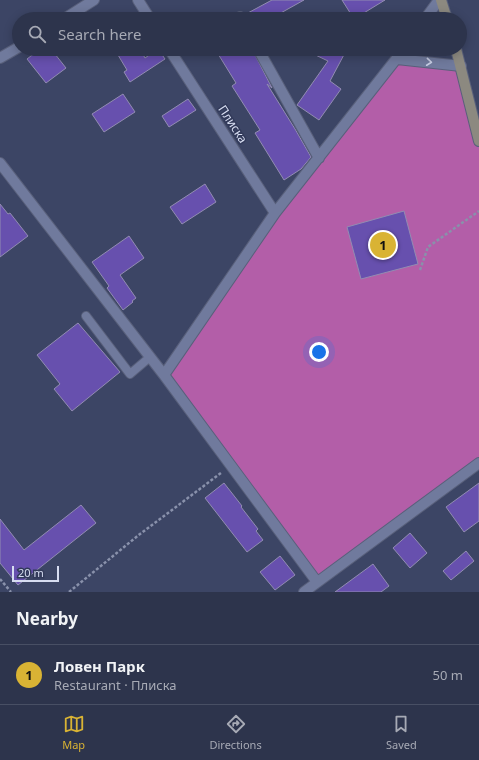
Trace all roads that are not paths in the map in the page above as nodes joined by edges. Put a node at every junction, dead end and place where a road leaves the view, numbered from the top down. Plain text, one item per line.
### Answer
1 (94, 0) edge
2 (138, 0) edge
3 (440, 0) edge
4 (75, 12) edge
5 (146, 12) edge
6 (431, 12) edge
7 (444, 12) edge
8 (12, 51) edge
9 (174, 56) edge
10 (262, 56) edge
11 (399, 56) edge
12 (458, 56) edge
13 (0, 58) edge
14 (397, 59) junction
15 (461, 66) junction
16 (479, 141) edge
17 (319, 158) junction
18 (0, 163) edge
19 (276, 213) junction
20 (86, 316) dead end
21 (150, 357) junction
22 (164, 375) junction
23 (479, 463) edge
24 (316, 582) junction
25 (304, 592) edge

1 - 4 street
2 - 5 street
3 - 6 street
3 - 7 main road
8 - 13 street
9 - 19 street, Плиска
10 - 17 street
11 - 14 street
12 - 15 main road
14 -> 15 street
14 - 17 street
15 - 16 main road
17 - 19 street
18 - 21 street
19 - 22 street
20 - 21 lane
21 - 22 street
22 - 24 street
23 - 24 street
24 - 25 street

